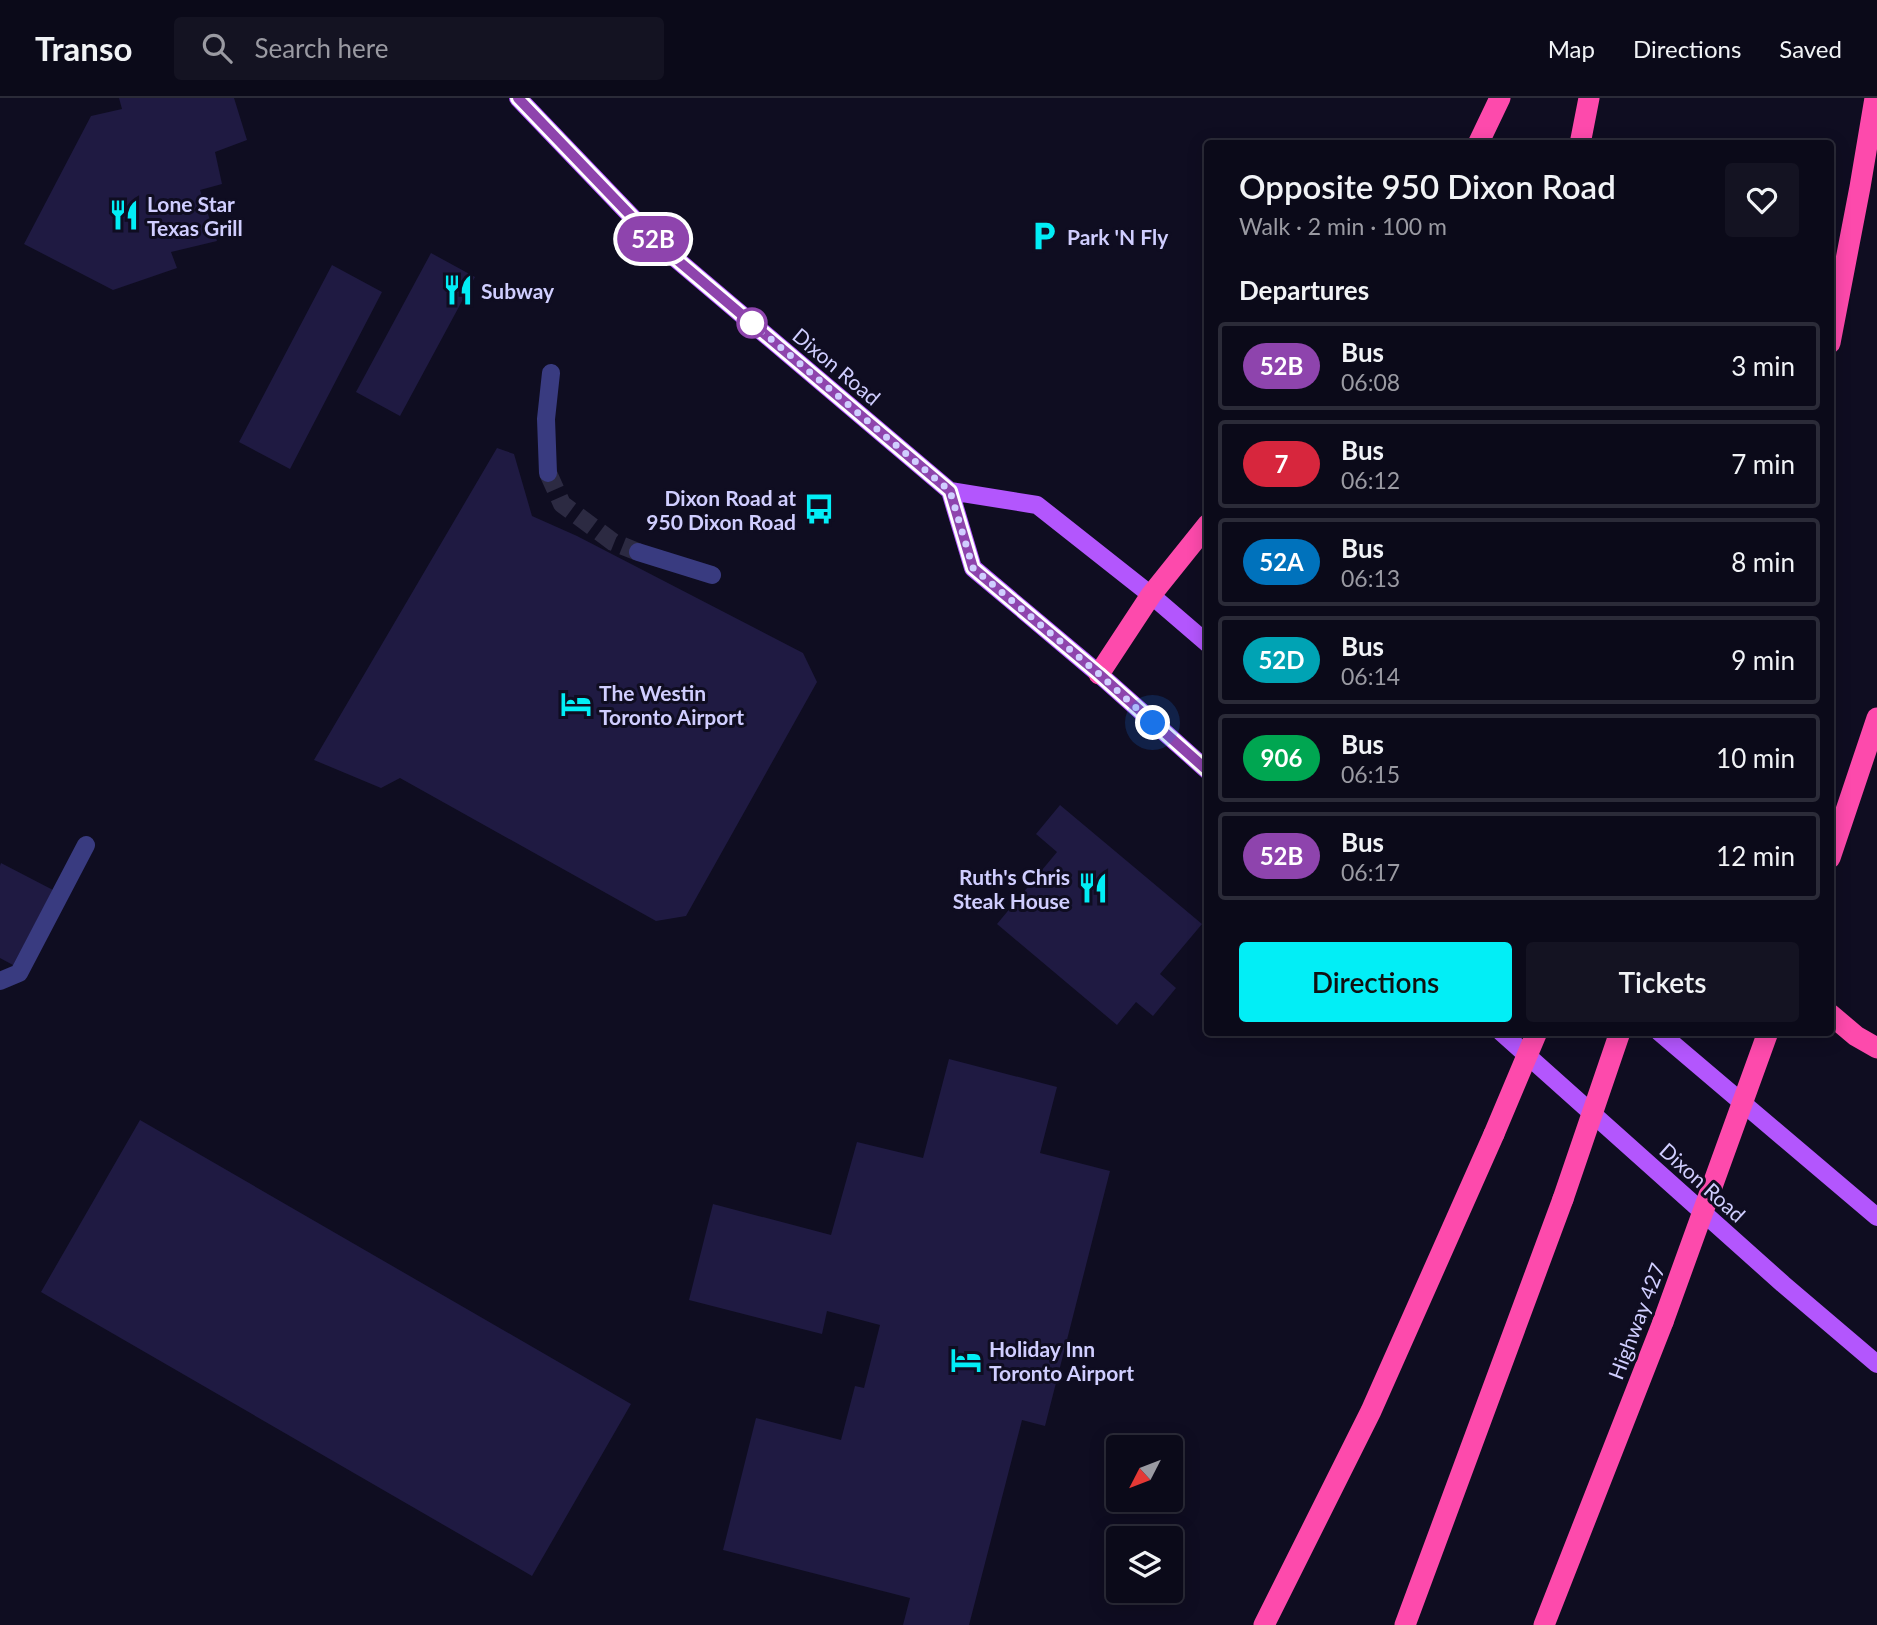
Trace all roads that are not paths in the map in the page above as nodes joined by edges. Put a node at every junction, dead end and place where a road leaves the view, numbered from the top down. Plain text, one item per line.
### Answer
1 (518, 98) edge
2 (1500, 98) edge
3 (1589, 98) edge
4 (1875, 98) edge
5 (1480, 140) edge
6 (1581, 140) edge
7 (1834, 322) edge
8 (551, 373) dead end
9 (548, 473) tunnel mouth
10 (950, 491) junction
11 (1204, 529) edge
12 (638, 552) tunnel mouth
13 (712, 575) dead end
14 (1151, 595) junction
15 (1204, 641) edge
16 (1099, 674) junction
17 (1877, 718) edge
18 (1204, 767) edge
19 (86, 845) dead end
20 (1834, 848) edge
21 (0, 981) edge
22 (1834, 1017) edge
23 (1505, 1036) edge
24 (1535, 1036) edge
25 (1619, 1036) edge
26 (1664, 1036) edge
27 (1767, 1036) edge
28 (1877, 1048) edge
29 (1877, 1217) edge
30 (1877, 1364) edge
31 (1264, 1625) edge
32 (1405, 1625) edge
33 (1544, 1625) edge

1 - 10 main road, Dixon Road
2 - 5 highway
3 - 6 highway
4 - 7 highway
8 - 9 lane
10 - 14 main road
10 - 16 main road
11 - 14 highway
12 - 13 lane
14 - 15 main road
14 - 16 highway
16 - 18 main road
17 - 20 highway
19 - 21 lane
22 - 28 highway
23 - 30 main road, Dixon Road
24 - 31 highway, bridge
25 - 32 highway, bridge
26 - 29 main road
27 - 33 highway, Highway 427, bridge

